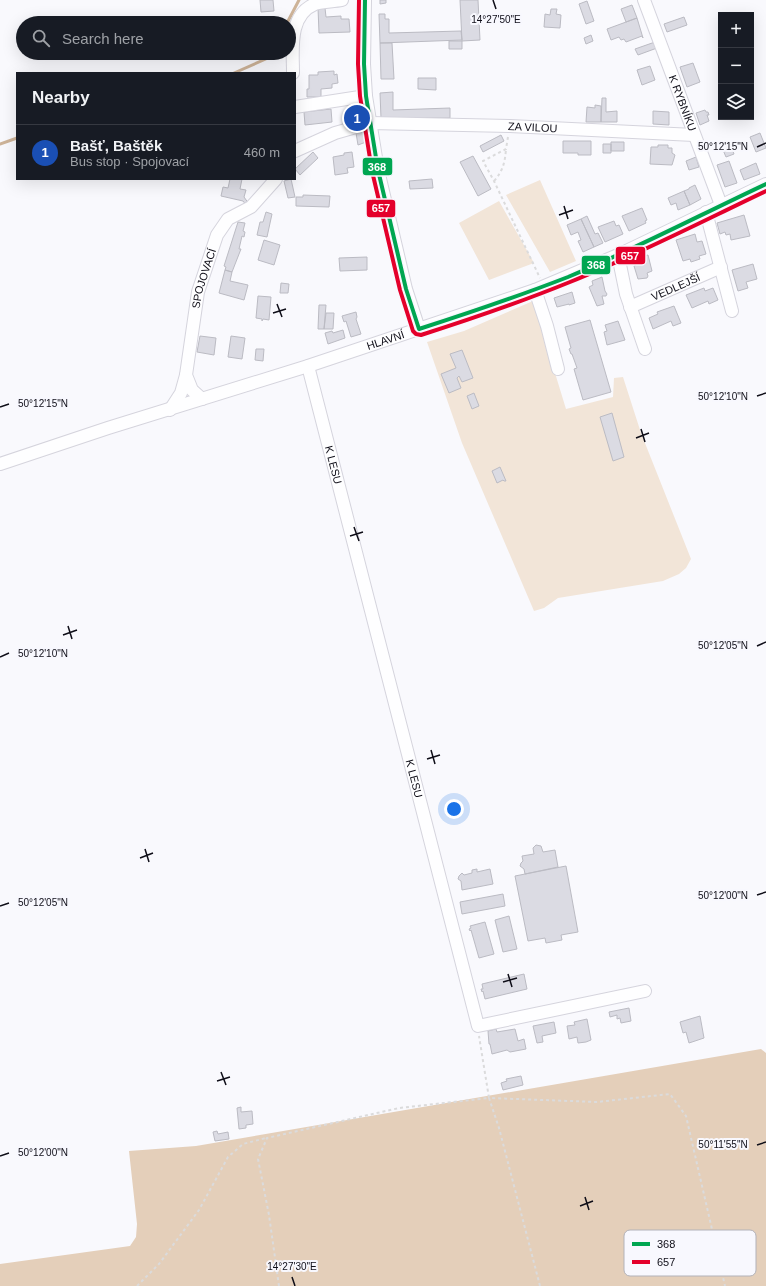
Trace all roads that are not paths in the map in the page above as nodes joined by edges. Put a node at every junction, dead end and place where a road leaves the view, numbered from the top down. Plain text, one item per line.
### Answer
1 (342, 0) edge
2 (365, 0) edge
3 (644, 0) edge
4 (296, 23) edge
5 (294, 60) edge
6 (293, 72) edge
7 (366, 96) junction
8 (296, 107) edge
9 (370, 123) junction
10 (694, 135) junction
11 (296, 151) edge
12 (275, 180) edge
13 (766, 184) edge
14 (721, 205) junction
15 (706, 212) junction
16 (618, 255) junction
17 (721, 267) junction
18 (539, 288) junction
19 (630, 307) junction
20 (732, 311) dead end
21 (419, 329) junction
22 (645, 349) dead end
23 (308, 366) junction
24 (558, 369) dead end
25 (186, 375) junction
26 (202, 399) junction
27 (170, 410) junction
28 (0, 464) edge
29 (645, 991) dead end

1 - 4 street
2 - 7 street
3 - 10 street, K RYBNÍKU
5 - 6 street
7 - 8 street
7 - 9 street
9 - 10 street, ZA VILOU
9 - 11 street
9 - 21 street
10 - 14 street, K RYBNÍKU
12 - 25 street, SPOJOVACÍ
13 - 14 street, HLAVNÍ
14 - 15 street, HLAVNÍ
15 - 16 street, HLAVNÍ
15 - 17 street
16 - 18 street, HLAVNÍ
16 - 19 street
17 - 19 street, VEDLEJŠÍ
17 - 20 street
18 - 21 street, HLAVNÍ
18 - 24 street
19 - 22 street
21 - 23 street, HLAVNÍ
23 - 26 street, HLAVNÍ
23 - 29 street, K LESU
25 - 26 street
25 - 27 street, SPOJOVACÍ
26 - 27 street, HLAVNÍ
27 - 28 street, HLAVNÍ

